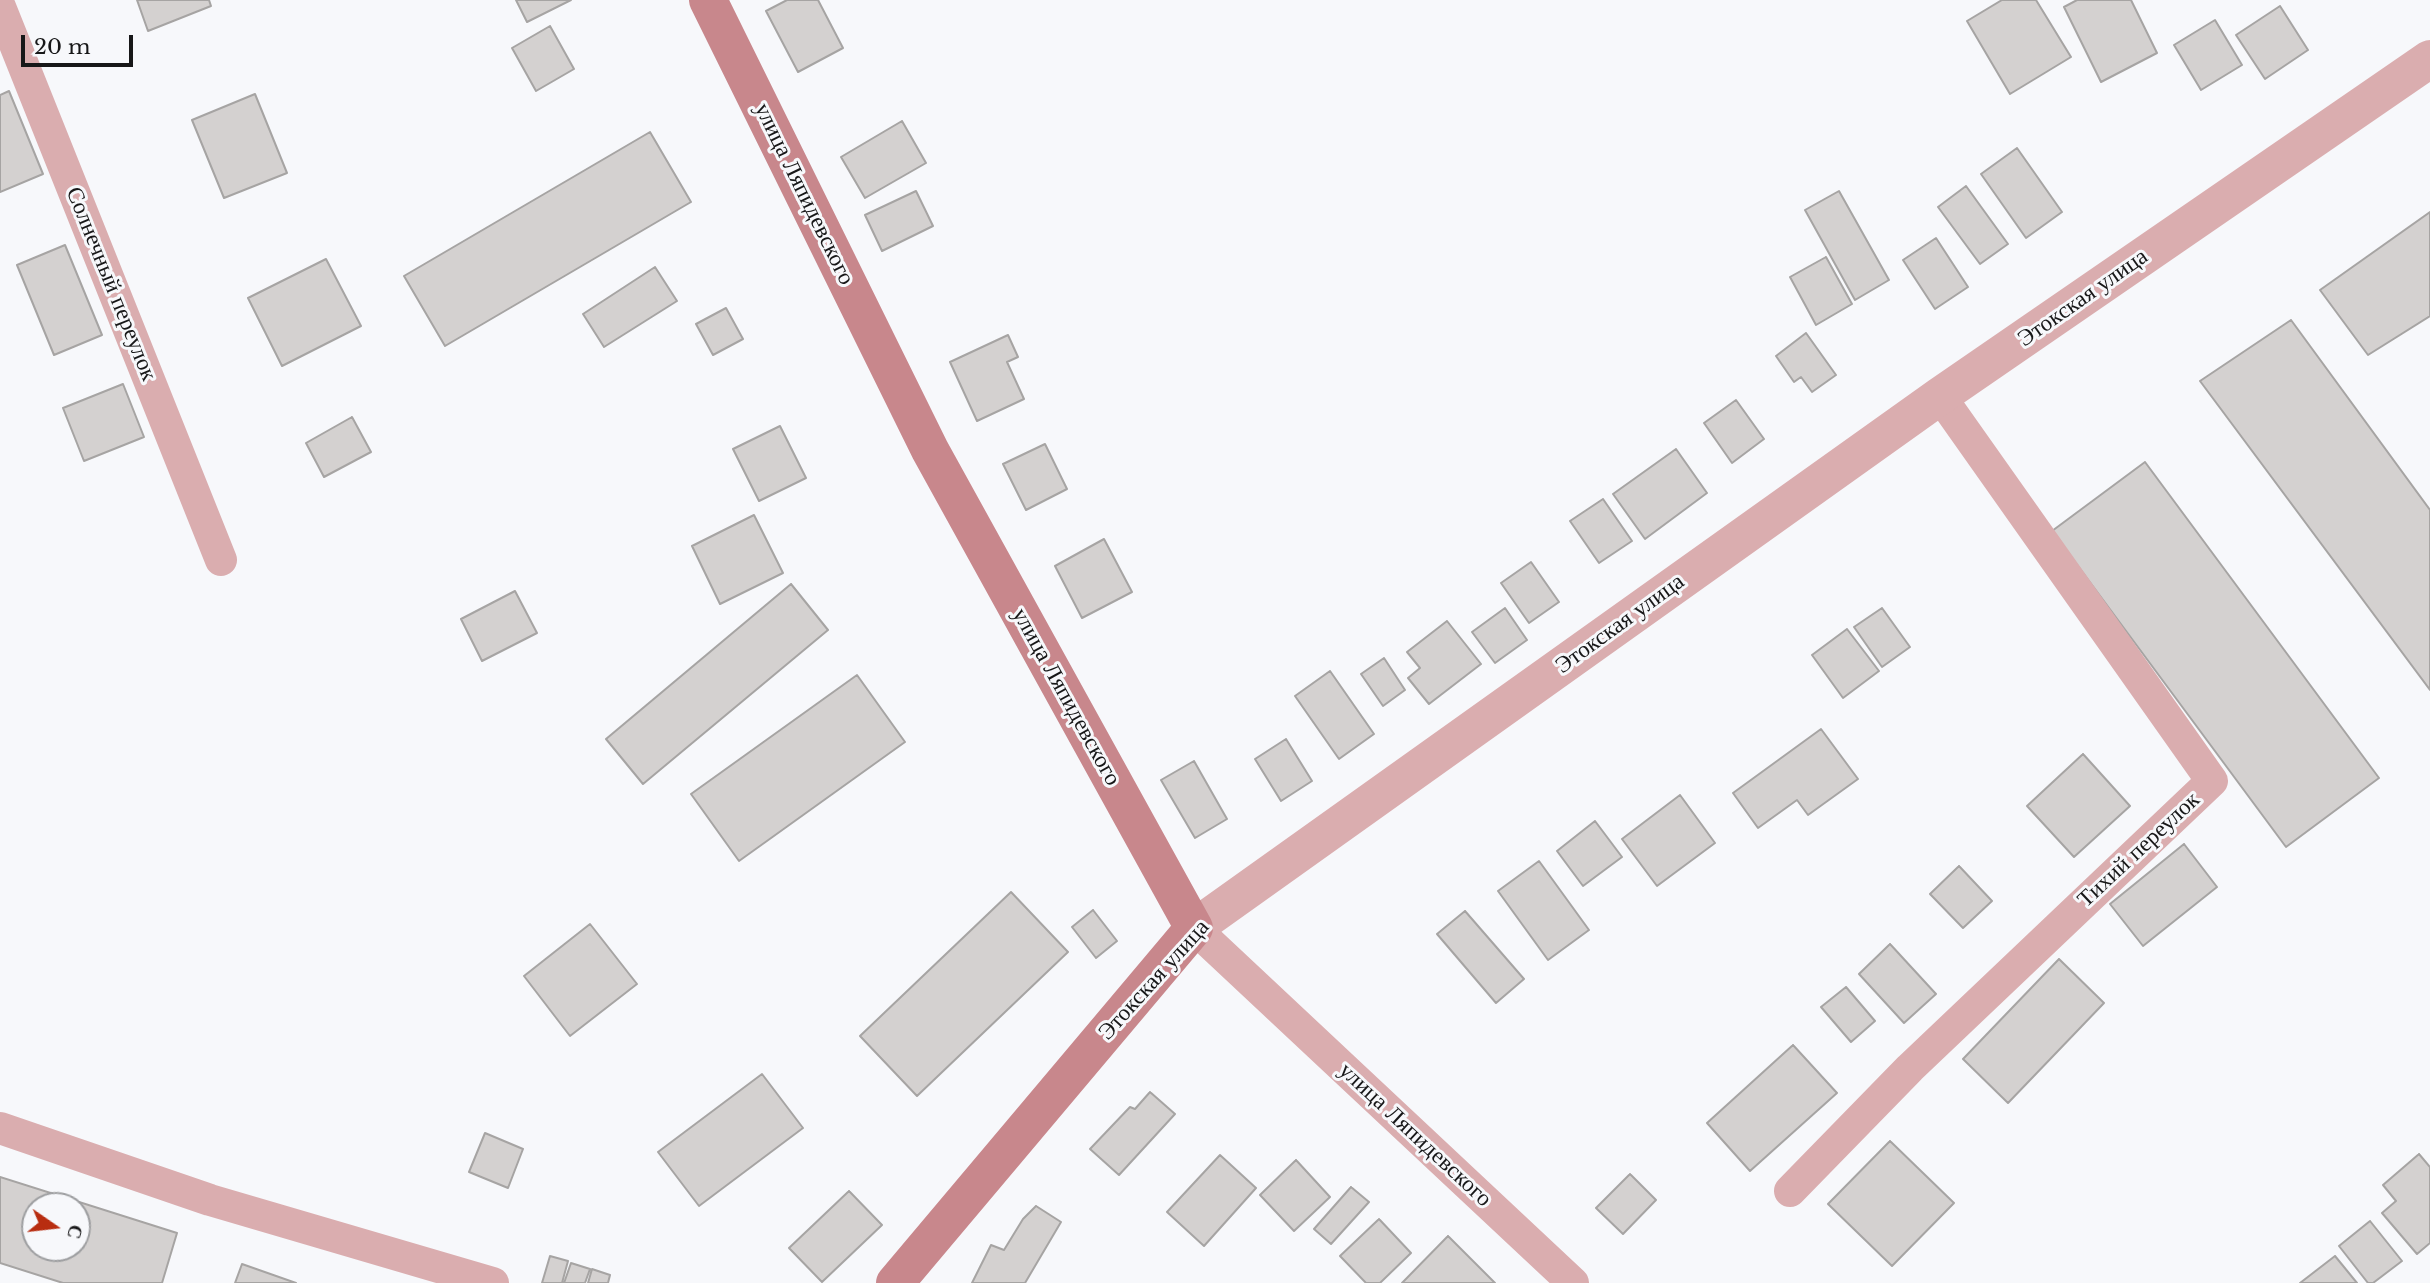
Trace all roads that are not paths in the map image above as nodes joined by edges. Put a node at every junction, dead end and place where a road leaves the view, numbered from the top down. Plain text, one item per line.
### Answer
1 (708, 0) edge
2 (0, 7) edge
3 (2430, 59) edge
4 (1940, 396) junction
5 (221, 561) dead end
6 (1194, 928) junction
7 (0, 1128) edge
8 (1790, 1191) dead end
9 (493, 1283) edge
10 (895, 1283) edge
11 (1573, 1283) edge

1 - 6 main road, улица Ляпидевского
2 - 5 street, Солнечный переулок
3 - 4 street, Этокская улица
4 - 6 street, Этокская улица
4 - 8 street, Тихий переулок
6 - 10 main road, Этокская улица
6 - 11 street, улица Ляпидевского
7 - 9 street

